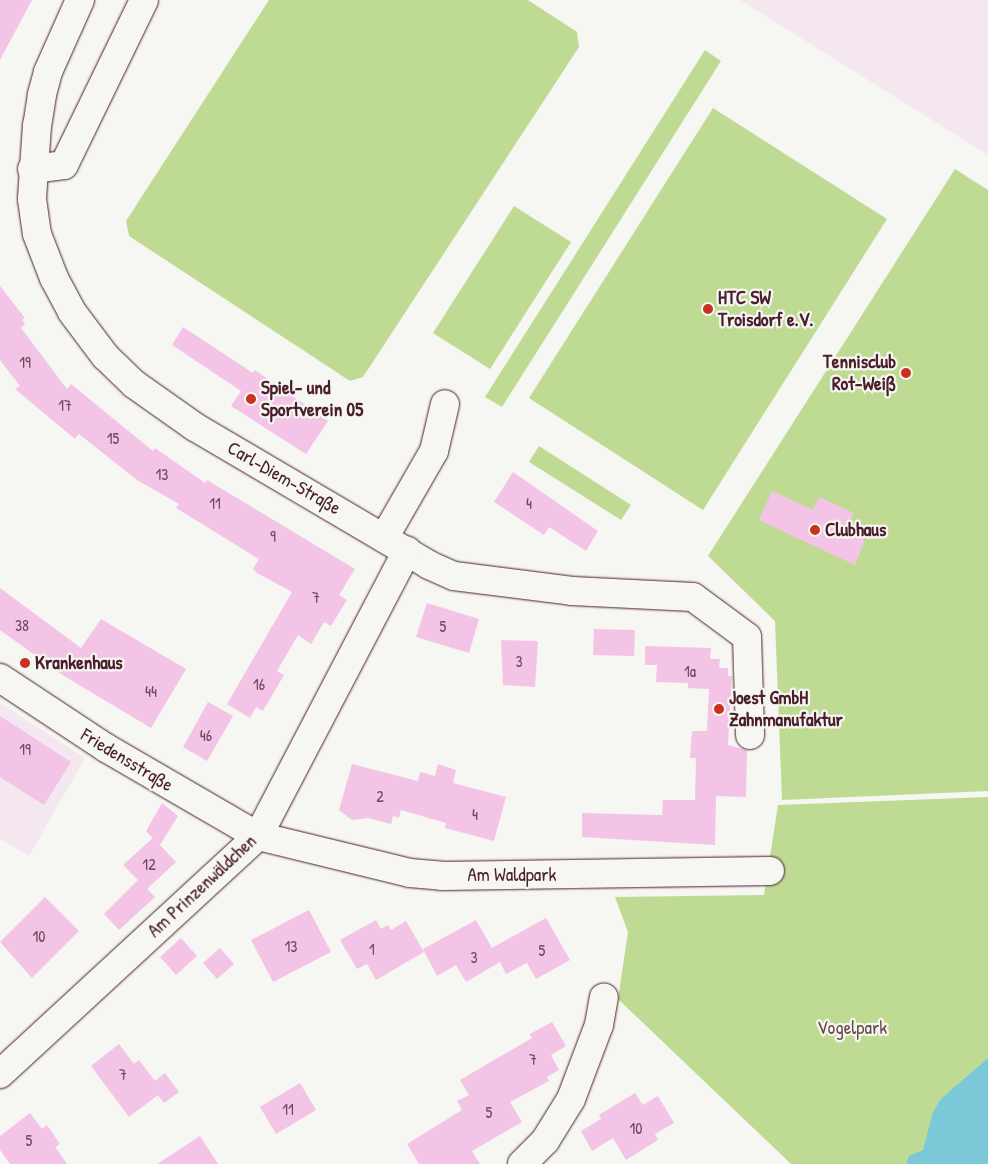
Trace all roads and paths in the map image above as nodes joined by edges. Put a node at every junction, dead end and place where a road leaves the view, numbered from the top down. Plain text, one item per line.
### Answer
1 (80, 0) edge
2 (144, 0) edge
3 (32, 169) junction
4 (445, 404) dead end
5 (395, 544) junction
6 (0, 678) edge
7 (750, 735) dead end
8 (258, 836) junction
9 (770, 871) dead end
10 (604, 997) dead end
11 (0, 1074) edge
12 (522, 1164) edge

1 - 3 street, Carl-Diem-Straße
2 - 3 street
3 - 5 street, Carl-Diem-Straße
4 - 5 street, Am Prinzenwäldchen
5 - 7 street, Carl-Diem-Straße
5 - 8 street, Am Prinzenwäldchen
6 - 8 street, Friedensstraße
8 - 9 street, Am Waldpark
8 - 11 street, Am Prinzenwäldchen
10 - 12 street

